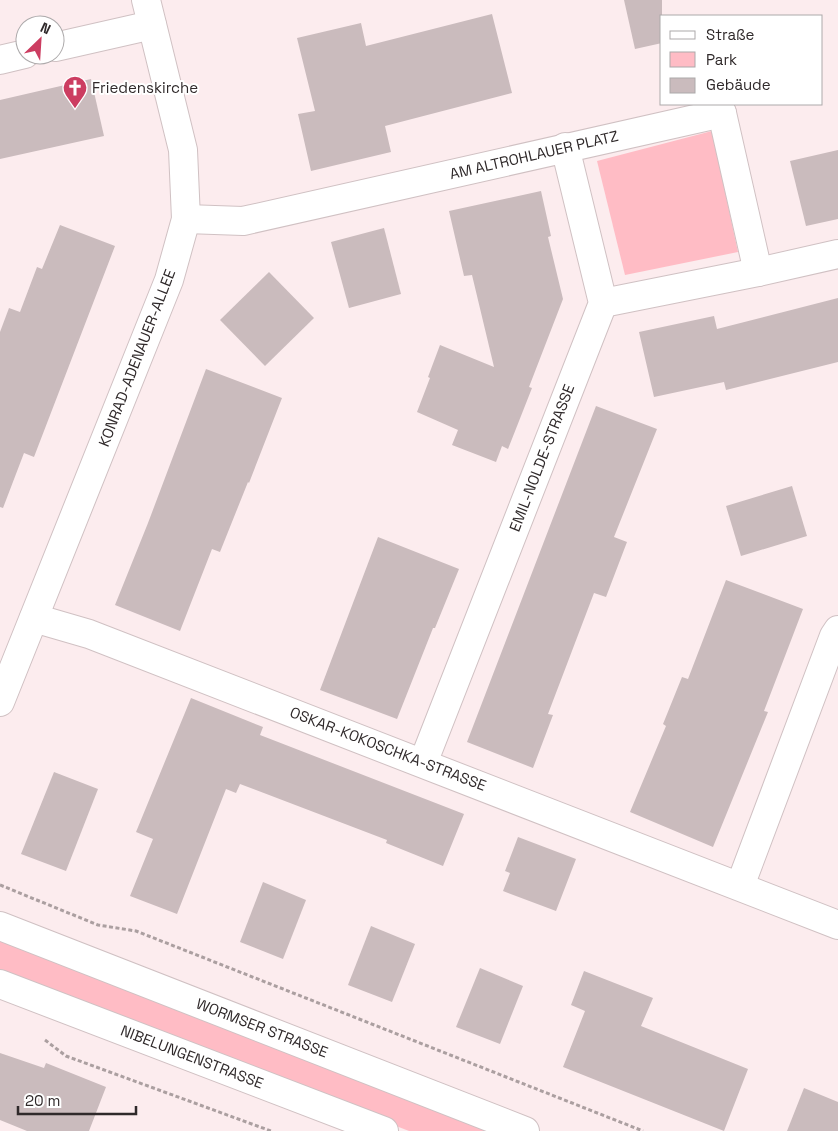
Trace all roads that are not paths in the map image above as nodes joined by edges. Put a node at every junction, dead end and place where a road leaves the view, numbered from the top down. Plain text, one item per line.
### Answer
1 (149, 13) edge
2 (65, 44) edge
3 (15, 56) edge
4 (0, 60) edge
5 (725, 108) edge
6 (565, 147) junction
7 (186, 219) junction
8 (838, 254) edge
9 (758, 272) junction
10 (603, 303) junction
11 (34, 618) junction
12 (838, 630) edge
13 (0, 702) edge
14 (423, 763) junction
15 (740, 886) junction
16 (838, 925) edge
17 (0, 926) edge
18 (0, 984) edge
19 (384, 1131) edge
20 (525, 1131) edge

1 - 2 street
1 - 7 street, KONRAD-ADENAUER-ALLEE
3 - 4 street
5 - 6 street, AM ALTROHLAUER PLATZ
5 - 9 street, AM ALTROHLAUER PLATZ
6 - 7 street, AM ALTROHLAUER PLATZ
6 - 10 street
7 - 11 street, KONRAD-ADENAUER-ALLEE
8 - 9 street
9 - 10 street
10 - 14 street, EMIL-NOLDE-STRASSE
11 - 13 street, KONRAD-ADENAUER-ALLEE
11 - 14 street, OSKAR-KOKOSCHKA-STRASSE
12 - 15 street
14 - 15 street, OSKAR-KOKOSCHKA-STRASSE
15 - 16 street, OSKAR-KOKOSCHKA-STRASSE
17 - 20 street, WORMSER STRASSE
18 - 19 street, NIBELUNGENSTRASSE

